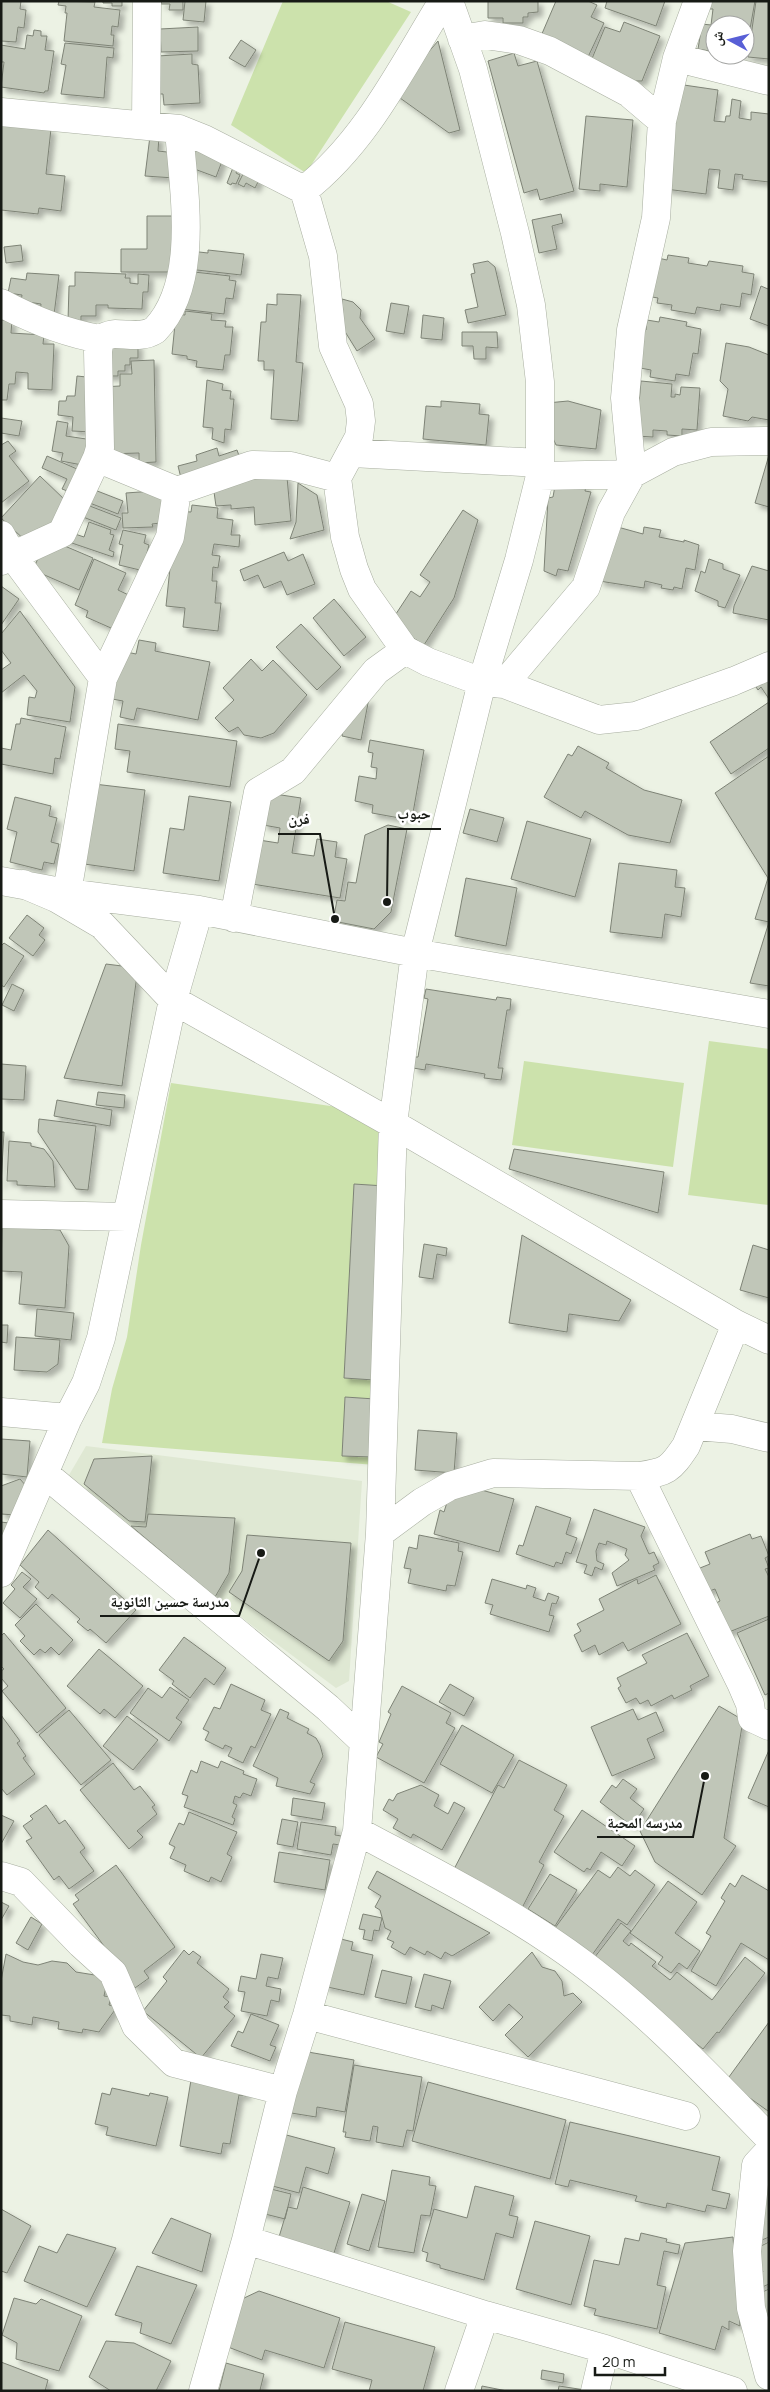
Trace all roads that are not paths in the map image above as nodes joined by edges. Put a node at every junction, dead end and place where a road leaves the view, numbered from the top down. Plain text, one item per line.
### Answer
1 (147, 1) edge
2 (443, 1) edge
3 (449, 1) edge
4 (698, 1) edge
5 (462, 39) junction
6 (677, 58) junction
7 (769, 82) edge
8 (1, 112) edge
9 (662, 121) junction
10 (146, 124) junction
11 (179, 129) junction
12 (304, 190) junction
13 (1, 304) edge
14 (100, 339) junction
15 (769, 442) edge
16 (352, 453) junction
17 (97, 458) junction
18 (540, 470) junction
19 (632, 474) junction
20 (337, 478) junction
21 (177, 491) junction
22 (5, 550) edge
23 (405, 650) junction
24 (769, 666) edge
25 (103, 678) junction
26 (493, 683) junction
27 (12, 882) edge
28 (67, 893) junction
29 (199, 910) junction
30 (234, 918) junction
31 (415, 953) junction
32 (173, 1000) junction
33 (769, 1014) edge
34 (393, 1124) junction
35 (1, 1214) edge
36 (126, 1217) junction
37 (736, 1324) junction
38 (769, 1340) edge
39 (1, 1412) edge
40 (68, 1418) junction
41 (695, 1426) junction
42 (769, 1438) edge
43 (45, 1474) junction
44 (639, 1476) junction
45 (380, 1533) junction
46 (1, 1573) edge
47 (769, 1726) edge
48 (363, 1741) junction
49 (357, 1831) junction
50 (1, 1876) edge
51 (307, 2015) junction
52 (283, 2091) junction
53 (686, 2116) dead end
54 (769, 2138) edge
55 (769, 2151) edge
56 (246, 2240) junction
57 (484, 2315) junction
58 (605, 2348) junction
59 (769, 2376) edge
60 (699, 2385) edge
61 (203, 2391) edge
62 (459, 2391) edge
63 (595, 2391) edge
64 (733, 2391) edge

1 - 10 street
2 - 12 street
3 - 5 street
4 - 6 street
5 - 9 street
5 - 18 street
6 - 7 street
6 - 9 street
8 - 10 street
9 - 19 street
10 - 11 street
11 - 12 street
11 - 14 street
12 - 16 street
13 - 14 street
14 - 17 street
15 - 19 street
16 - 18 street
16 - 20 street
17 - 21 street
17 - 22 street
18 - 19 street
18 - 26 street
19 - 26 street
20 - 21 street
20 - 23 street
21 - 25 street
22 - 25 street
23 - 26 street
23 - 30 street
24 - 26 street
25 - 28 street
26 - 31 street
27 - 28 street
27 - 32 street
28 - 29 street
29 - 30 street
29 - 32 street
30 - 31 street
31 - 33 street
31 - 34 street
32 - 34 street
32 - 36 street
34 - 37 street
34 - 45 street
35 - 36 street
36 - 40 street
37 - 38 street
37 - 41 street
39 - 40 street
40 - 43 street
41 - 42 street
41 - 44 street
43 - 46 street
43 - 48 street
44 - 45 street
44 - 47 street
45 - 48 street
48 - 49 street
49 - 51 street
49 - 54 street
50 - 52 street
51 - 52 street
51 - 53 street
52 - 56 street
55 - 59 street
56 - 57 street
56 - 61 street
57 - 58 street
57 - 62 street
58 - 60 street
58 - 63 street
60 - 64 street

